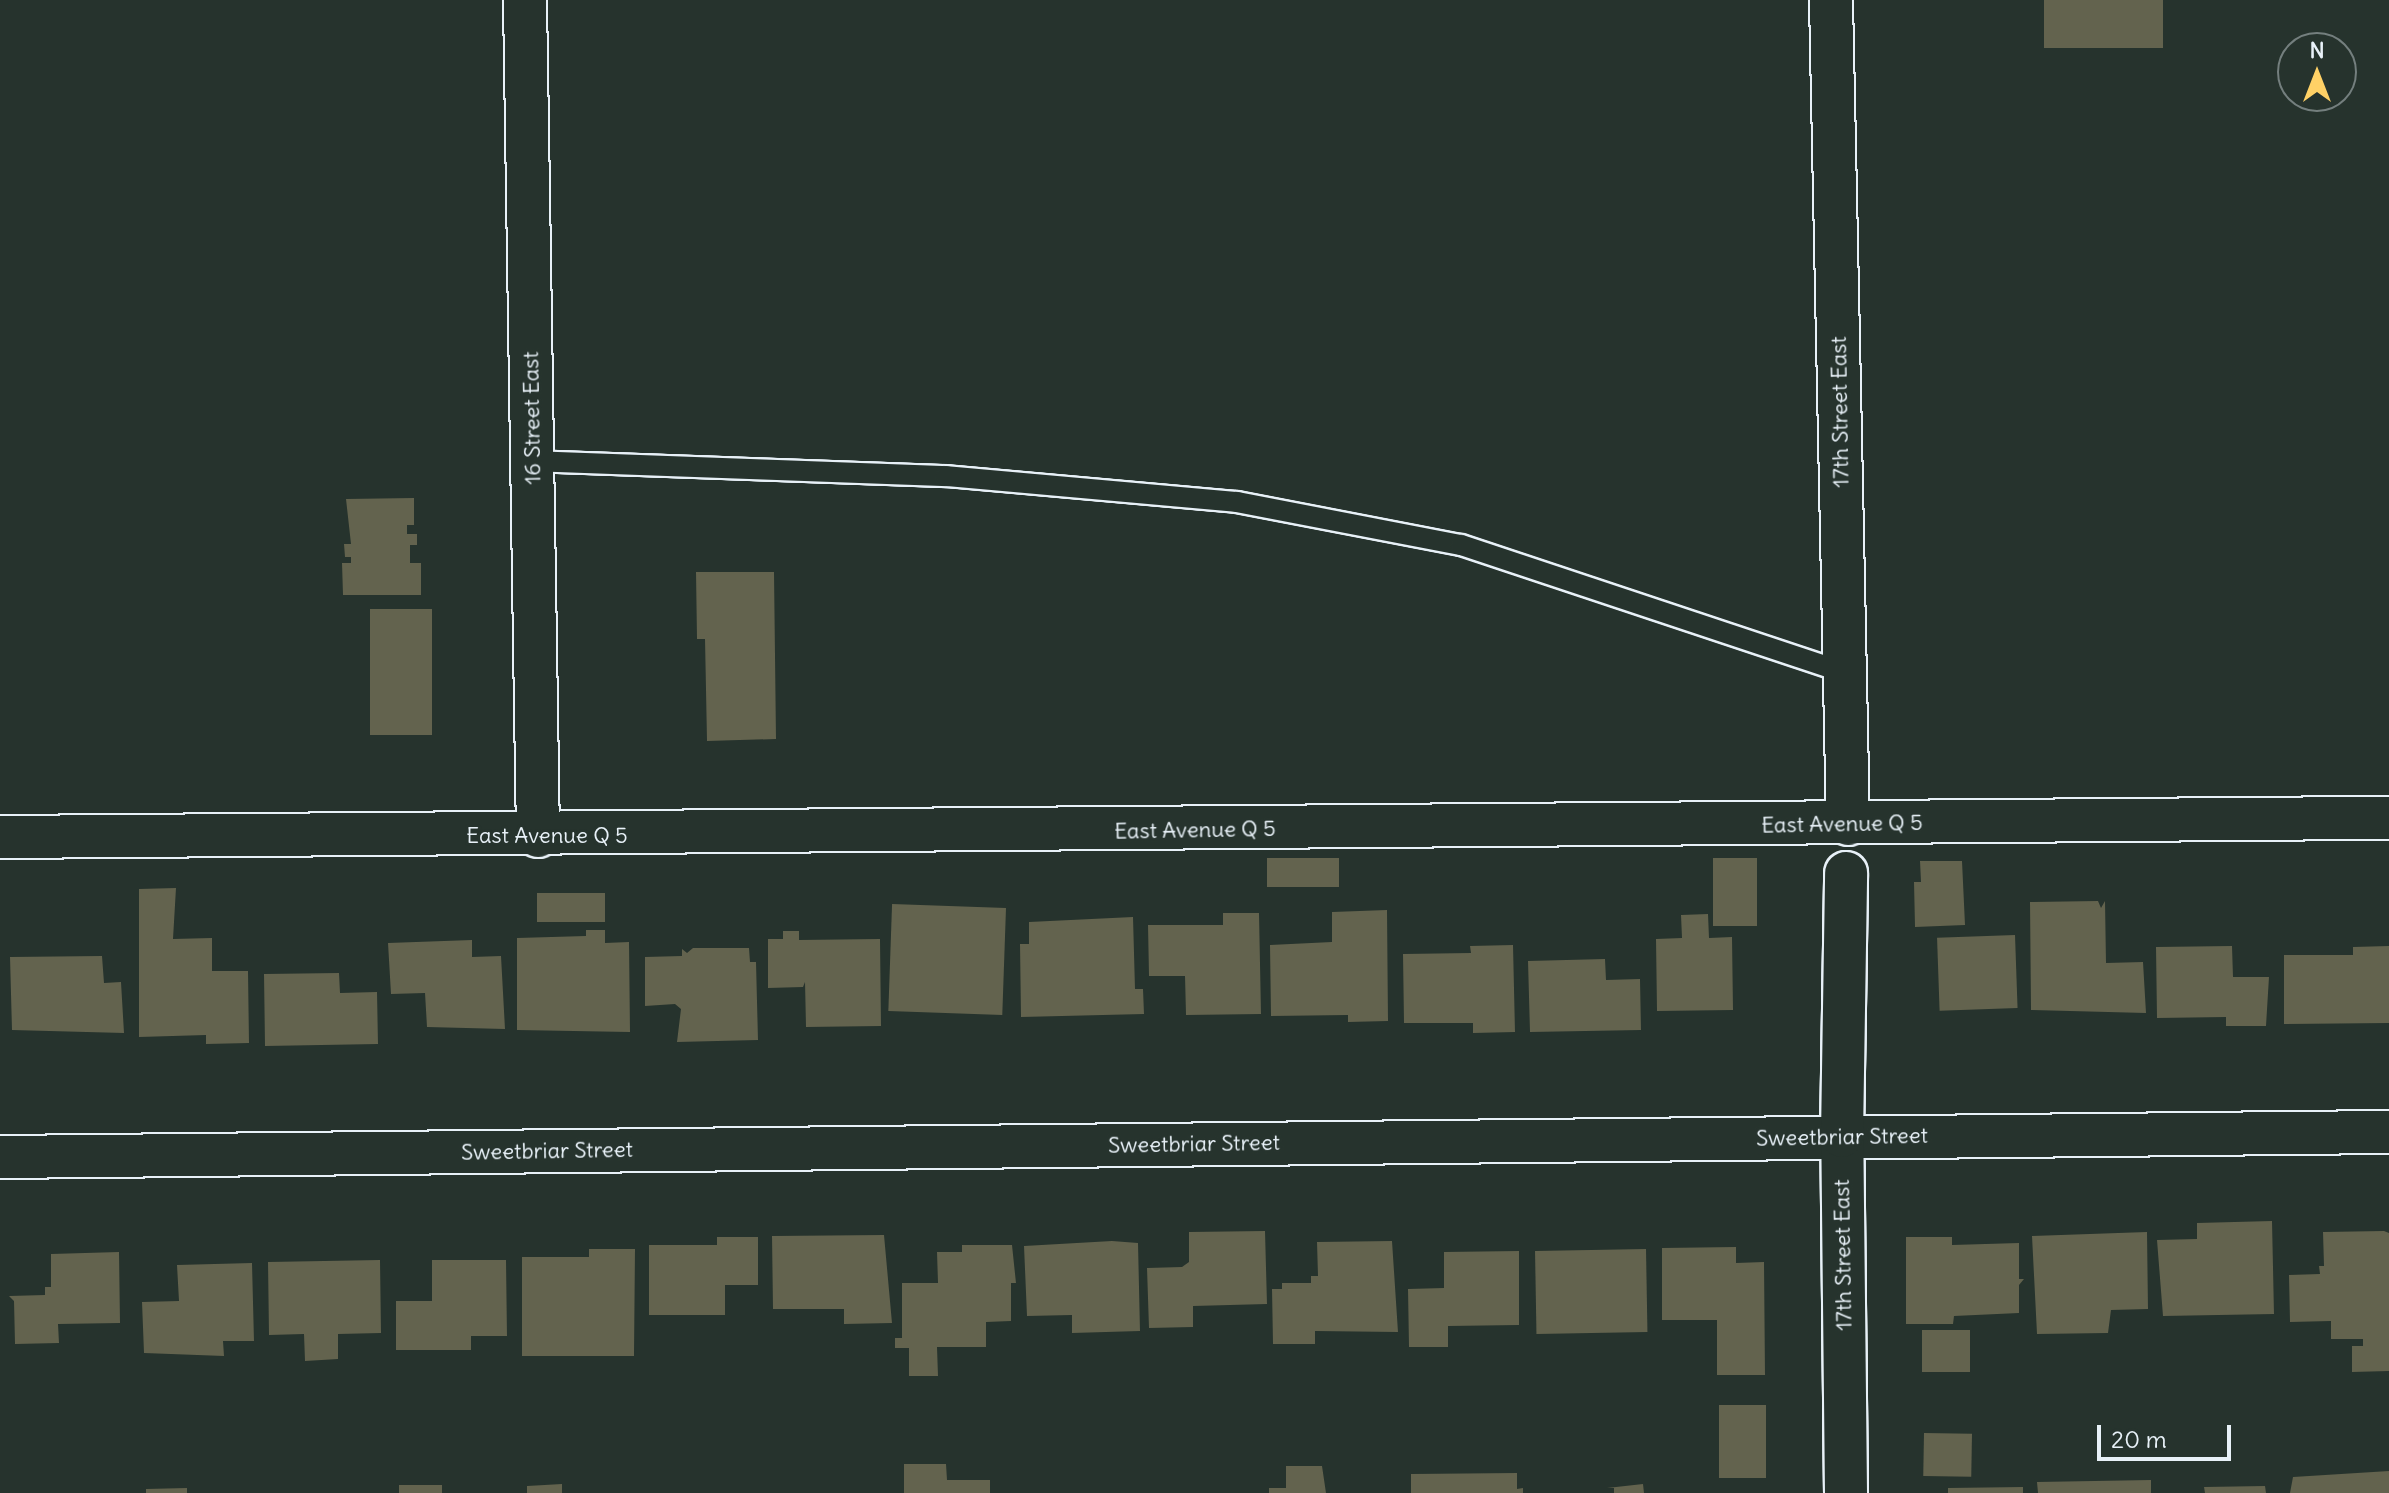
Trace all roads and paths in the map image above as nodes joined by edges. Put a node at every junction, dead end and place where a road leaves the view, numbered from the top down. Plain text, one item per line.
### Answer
1 (525, 0) edge
2 (1831, 0) edge
3 (533, 461) junction
4 (1846, 673) junction
5 (2389, 818) edge
6 (1848, 824) junction
7 (538, 836) junction
8 (0, 837) edge
9 (1846, 873) dead end
10 (2389, 1132) edge
11 (1842, 1136) junction
12 (0, 1157) edge
13 (1846, 1493) edge

1 - 3 street, 16 Street East
2 - 4 street, 17th Street East
3 - 4 lane
3 - 7 street, 16 Street East
4 - 6 street, 17th Street East
5 - 6 street, East Avenue Q 5
6 - 7 street, East Avenue Q 5
7 - 8 street, East Avenue Q 5
9 - 11 street, 17th Street East
10 - 11 street, Sweetbriar Street
11 - 12 street, Sweetbriar Street
11 - 13 street, 17th Street East

